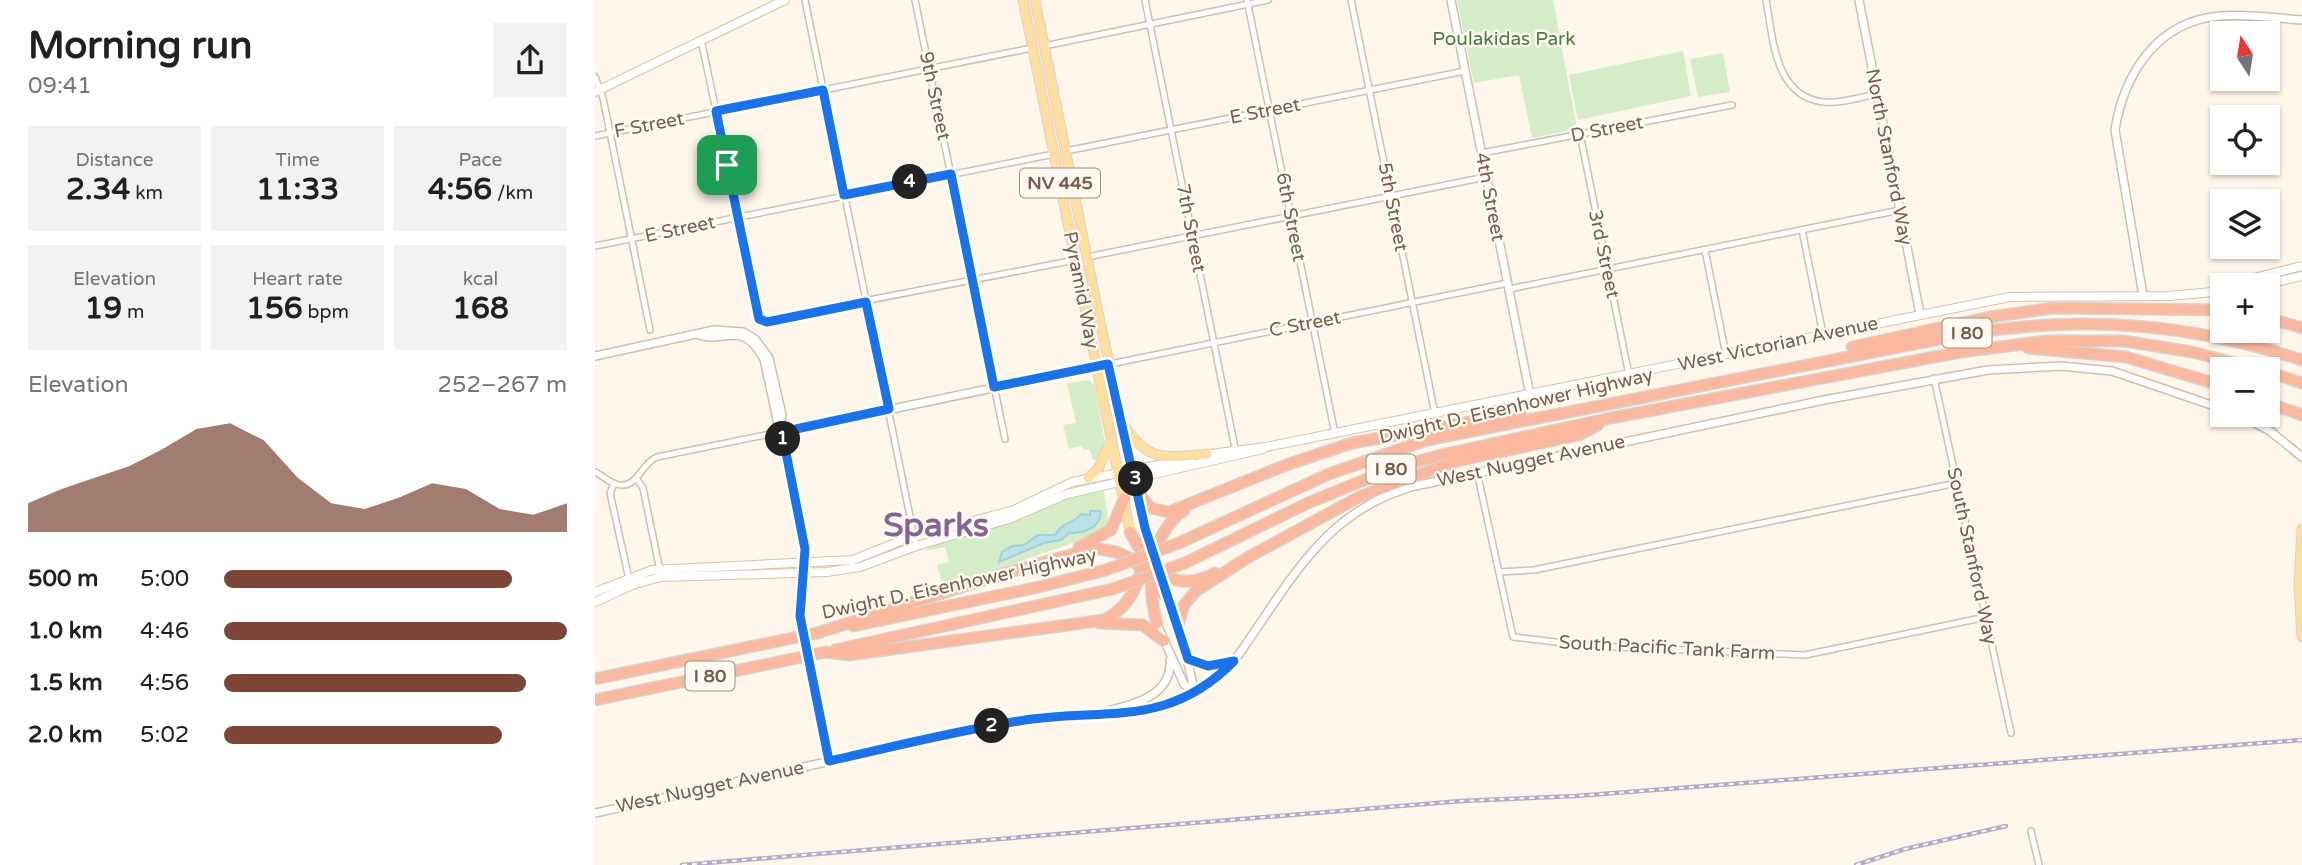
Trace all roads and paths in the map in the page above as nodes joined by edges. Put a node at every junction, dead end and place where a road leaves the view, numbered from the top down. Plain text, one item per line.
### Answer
1 (785, 0) edge
2 (805, 0) edge
3 (915, 0) edge
4 (1023, 0) edge
5 (1035, 0) edge
6 (1145, 0) edge
7 (1268, 0) edge
8 (1351, 0) edge
9 (1451, 0) edge
10 (1766, 0) edge
11 (1859, 0) edge
12 (1248, 2) edge
13 (2302, 20) edge
14 (1150, 24) junction
15 (701, 40) junction
16 (1044, 46) junction
17 (1032, 48) junction
18 (929, 69) junction
19 (1465, 71) junction
20 (595, 77) edge
21 (598, 90) edge
22 (823, 90) junction
23 (1369, 90) junction
24 (1877, 94) junction
25 (1732, 105) dead end
26 (1269, 110) junction
27 (716, 111) junction
28 (1171, 130) junction
29 (611, 133) junction
30 (1580, 134) junction
31 (595, 136) edge
32 (1066, 151) junction
33 (1482, 153) junction
34 (1054, 154) junction
35 (951, 174) junction
36 (1486, 177) junction
37 (844, 195) junction
38 (1391, 197) junction
39 (1900, 210) junction
40 (1291, 216) junction
41 (738, 217) junction
42 (1802, 230) junction
43 (1193, 236) junction
44 (632, 239) junction
45 (595, 246) edge
46 (1705, 250) junction
47 (1087, 257) junction
48 (1075, 260) junction
49 (2302, 266) edge
50 (1607, 269) junction
51 (2277, 273) edge
52 (2302, 275) edge
53 (972, 280) junction
54 (2280, 280) edge
55 (1508, 286) junction
56 (2210, 290) edge
57 (2143, 295) junction
58 (866, 302) junction
59 (1412, 303) junction
60 (2210, 310) edge
61 (1920, 314) junction
62 (2280, 322) edge
63 (1312, 323) junction
64 (2302, 328) edge
65 (650, 330) dead end
66 (1823, 334) junction
67 (1214, 343) junction
68 (2005, 345) junction
69 (1726, 355) junction
70 (595, 356) edge
71 (2211, 357) edge
72 (2302, 360) edge
73 (1103, 365) junction
74 (1775, 369) junction
75 (1629, 375) junction
76 (2280, 376) edge
77 (1934, 378) junction
78 (2210, 382) edge
79 (2302, 383) edge
80 (994, 387) junction
81 (1530, 395) junction
82 (2210, 404) edge
83 (2280, 407) edge
84 (889, 409) junction
85 (1569, 410) junction
86 (1435, 414) junction
87 (2302, 415) edge
88 (1611, 418) junction
89 (1121, 420) junction
90 (2262, 427) edge
91 (782, 432) junction
92 (1335, 434) junction
93 (1005, 439) dead end
94 (1111, 439) junction
95 (1236, 453) junction
96 (1207, 454) junction
97 (2302, 457) edge
98 (1133, 469) junction
99 (595, 472) edge
100 (1118, 472) junction
101 (1477, 472) junction
102 (636, 478) junction
103 (1088, 478) junction
104 (1136, 480) junction
105 (1120, 483) junction
106 (1957, 483) junction
107 (614, 484) junction
108 (1138, 492) junction
109 (1124, 499) junction
110 (1189, 506) junction
111 (1145, 528) joint
112 (2302, 529) edge
113 (1130, 532) joint
114 (916, 541) junction
115 (1059, 557) junction
116 (1247, 558) junction
117 (804, 562) junction
118 (1148, 568) junction
119 (1499, 572) junction
120 (804, 573) junction
121 (660, 574) junction
122 (629, 581) junction
123 (595, 592) edge
124 (1170, 601) joint
125 (595, 602) edge
126 (1986, 617) junction
127 (1096, 623) junction
128 (1157, 624) joint
129 (1178, 626) junction
130 (817, 633) junction
131 (2302, 637) edge
132 (1164, 641) junction
133 (826, 652) junction
134 (1170, 658) junction
135 (1188, 659) junction
136 (1234, 661) junction
137 (595, 679) edge
138 (1195, 693) junction
139 (595, 700) edge
140 (1093, 715) junction
141 (2011, 733) dead end
142 (829, 761) junction
143 (595, 813) edge
144 (2031, 831) dead end
145 (2039, 865) edge

1 - 15 main road
2 - 22 street
3 - 18 street, 9th Street
4 - 17 main road, Pyramid Way / NV 445
5 - 16 main road, Pyramid Way / NV 445
6 - 14 street, 7th Street
7 - 12 street
8 - 23 street, 5th Street
9 - 19 street, 4th Street
10 - 24 street
11 - 24 street, North Stanford Way
12 - 14 street
12 - 26 street, 6th Street
13 - 57 street
14 - 16 street
14 - 28 street, 7th Street
15 - 21 main road
15 - 27 street
16 - 32 main road, Pyramid Way / NV 445
17 - 18 street, F Street
17 - 34 main road, Pyramid Way / NV 445
18 - 22 street, F Street
18 - 35 street, 9th Street
19 - 23 street, E Street
19 - 33 street, 4th Street
20 - 21 street
21 - 29 street
22 - 27 street, F Street
22 - 37 street
23 - 26 street, E Street
23 - 38 street, 5th Street
24 - 39 street, North Stanford Way
25 - 30 street, D Street
26 - 28 street, E Street
26 - 40 street, 6th Street
27 - 29 street, F Street
27 - 41 street
28 - 32 street, E Street
28 - 43 street, 7th Street
29 - 31 street, F Street
29 - 44 street
30 - 33 street, D Street
30 - 50 street, 3rd Street
32 - 47 main road, Pyramid Way / NV 445
33 - 36 street, 4th Street
34 - 35 street, E Street
34 - 48 main road, Pyramid Way / NV 445
35 - 37 street, E Street
35 - 53 street, 9th Street
36 - 38 street
36 - 55 street, 4th Street
37 - 41 street, E Street
37 - 58 street
38 - 40 street
38 - 59 street, 5th Street
39 - 42 street, C Street
39 - 61 street, North Stanford Way
40 - 43 street
40 - 63 street, 6th Street
41 - 44 street, E Street
41 - 58 street
42 - 46 street, C Street
42 - 66 street
43 - 47 street
43 - 67 street, 7th Street
44 - 45 street, E Street
44 - 65 street
46 - 50 street, C Street
46 - 69 street
47 - 73 main road, Pyramid Way / NV 445
48 - 53 street
48 - 73 main road, Pyramid Way / NV 445
49 - 51 main road, West Victorian Avenue
50 - 55 street, C Street
50 - 75 street, 3rd Street
52 - 54 main road
53 - 58 street
53 - 80 street, 9th Street
55 - 59 street, C Street
55 - 81 street, 4th Street
56 - 57 main road, West Victorian Avenue
57 - 61 main road, West Victorian Avenue
58 - 84 street
59 - 63 street, C Street
59 - 86 street, 5th Street
60 - 74 highway
61 - 66 main road, West Victorian Avenue
62 - 64 highway
63 - 67 street, C Street
63 - 92 street, 6th Street
66 - 69 main road, West Victorian Avenue
67 - 73 street, C Street
67 - 95 street, 7th Street
68 - 71 highway, Dwight D. Eisenhower Highway / I 80
68 - 78 highway
68 - 88 highway, Dwight D. Eisenhower Highway / I 80
69 - 75 main road, West Victorian Avenue
70 - 91 street
72 - 74 highway, Dwight D. Eisenhower Highway / I 80
73 - 80 street
73 - 89 main road, Pyramid Way / NV 445
73 - 94 main road, Pyramid Way / NV 445
74 - 85 highway, Dwight D. Eisenhower Highway / I 80
75 - 81 main road, West Victorian Avenue
76 - 79 highway
77 - 82 street, West Nugget Avenue
77 - 101 street, West Nugget Avenue
77 - 106 street, South Stanford Way
80 - 84 street
80 - 93 street, 9th Street
81 - 86 main road, West Victorian Avenue
83 - 87 highway
84 - 91 street
84 - 114 street
85 - 110 highway
85 - 130 highway, Dwight D. Eisenhower Highway / I 80, bridge
86 - 92 main road, West Victorian Avenue
88 - 116 highway
88 - 133 highway, Dwight D. Eisenhower Highway / I 80, bridge
89 - 96 main road
89 - 98 main road, Pyramid Way / NV 445
90 - 97 street
91 - 102 street
91 - 117 street
92 - 95 main road, West Victorian Avenue
94 - 100 main road, Pyramid Way / NV 445
94 - 103 main road
95 - 96 main road, West Victorian Avenue
95 - 104 main road, West Victorian Avenue
96 - 98 main road, West Victorian Avenue
98 - 100 main road, West Victorian Avenue
98 - 104 main road, Pyramid Way / NV 445
99 - 107 street
100 - 103 main road, West Victorian Avenue
100 - 105 main road, Pyramid Way / NV 445
101 - 119 street, South Pacific Tank Farm
101 - 136 street, West Nugget Avenue
102 - 107 street
102 - 121 street
103 - 114 main road, West Victorian Avenue
104 - 105 main road, West Victorian Avenue
104 - 108 main road, Pyramid Way / NV 445
105 - 109 main road, Pyramid Way / NV 445
105 - 114 main road, West Victorian Avenue
106 - 119 street
106 - 126 street, South Stanford Way
107 - 122 street
108 - 110 highway
108 - 111 main road, Pyramid Way / NV 445
109 - 113 main road, Pyramid Way / NV 445
109 - 115 highway
110 - 118 highway
111 - 118 highway
112 - 131 main road
113 - 118 highway
114 - 117 main road, West Victorian Avenue
114 - 120 main road, West Victorian Avenue
115 - 118 highway
115 - 130 highway
116 - 118 highway
116 - 129 highway
117 - 120 street
117 - 121 main road, West Victorian Avenue
118 - 124 highway
118 - 127 highway
118 - 128 highway
119 - 126 street, South Pacific Tank Farm
120 - 121 main road, West Victorian Avenue
120 - 142 street
121 - 122 main road, West Victorian Avenue
122 - 123 main road, West Victorian Avenue
122 - 125 main road, West Victorian Avenue
124 - 129 street
126 - 141 street, South Stanford Way
127 - 132 highway
127 - 133 highway
128 - 132 street
129 - 135 street
130 - 137 highway, Dwight D. Eisenhower Highway / I 80, bridge
132 - 134 street
133 - 139 highway, Dwight D. Eisenhower Highway / I 80, bridge
134 - 138 street
134 - 140 street
135 - 136 street
135 - 138 street
136 - 138 street, West Nugget Avenue
138 - 140 street, West Nugget Avenue
140 - 142 street, West Nugget Avenue
142 - 143 street, West Nugget Avenue
144 - 145 street

